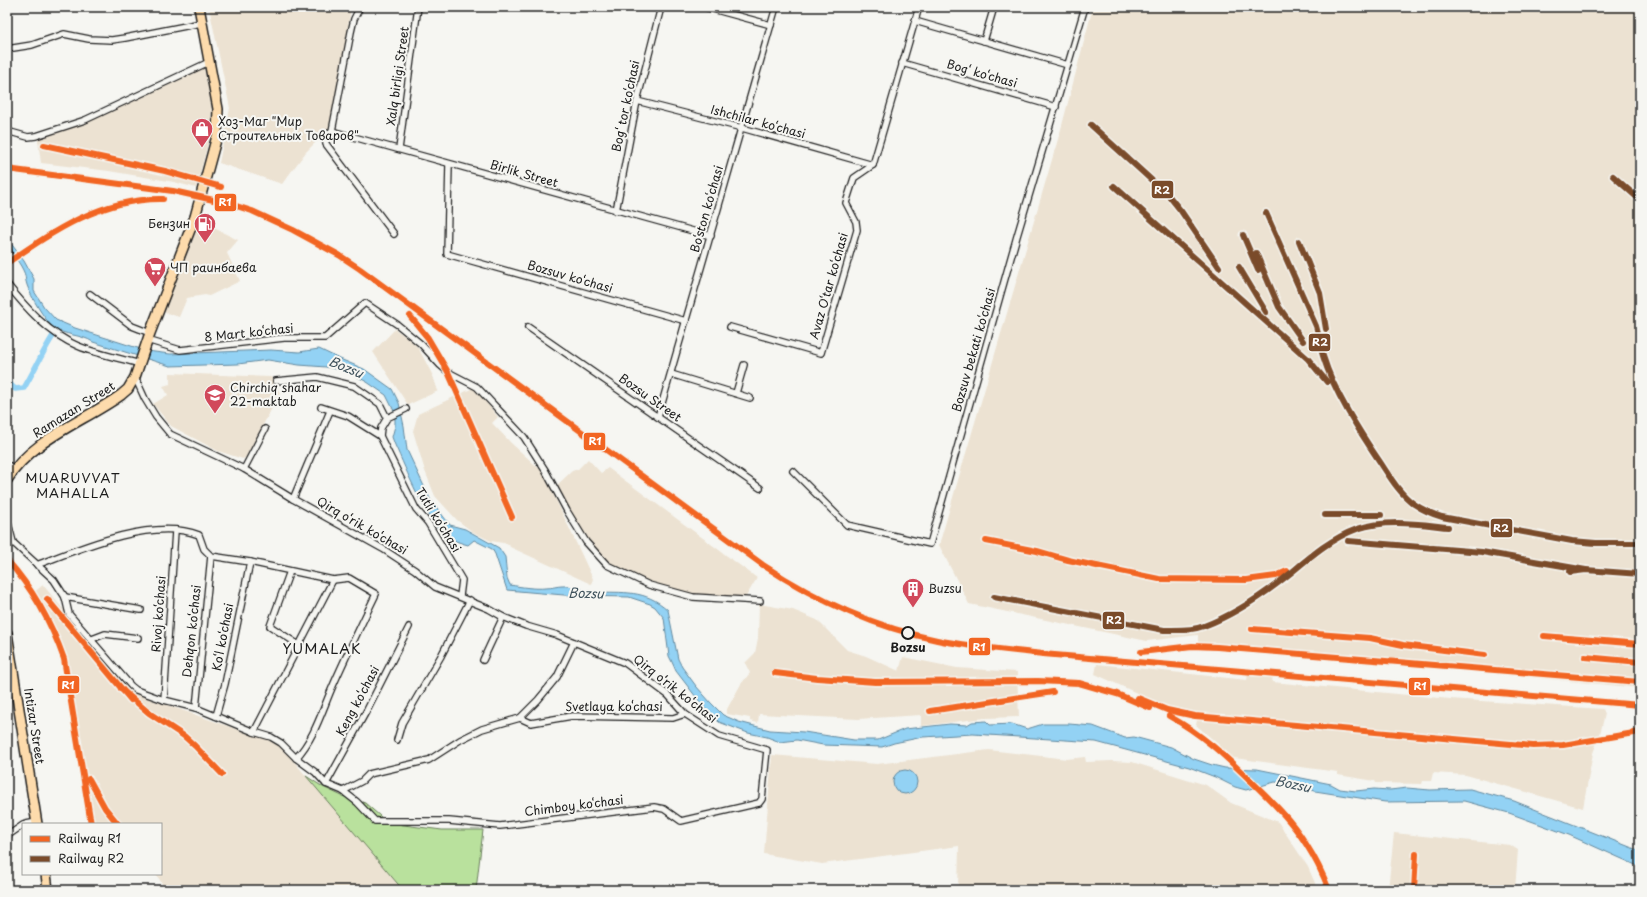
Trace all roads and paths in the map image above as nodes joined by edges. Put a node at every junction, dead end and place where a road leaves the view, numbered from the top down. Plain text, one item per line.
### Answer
1 (199, 7) edge
2 (360, 7) edge
3 (418, 7) edge
4 (661, 7) edge
5 (706, 7) edge
6 (776, 7) edge
7 (919, 7) edge
8 (994, 7) edge
9 (1085, 7) edge
10 (915, 21) junction
11 (201, 23) junction
12 (771, 25) junction
13 (984, 41) junction
14 (7, 49) edge
15 (209, 62) junction
16 (902, 63) junction
17 (1068, 65) junction
18 (637, 101) junction
19 (1056, 107) junction
20 (742, 128) junction
21 (332, 130) junction
22 (7, 131) edge
23 (399, 149) junction
24 (449, 164) junction
25 (873, 166) junction
26 (616, 211) junction
27 (394, 234) dead end
28 (711, 236) junction
29 (7, 248) edge
30 (7, 259) edge
31 (7, 284) edge
32 (90, 294) dead end
33 (686, 321) junction
34 (528, 327) dead end
35 (730, 327) dead end
36 (149, 337) junction
37 (140, 364) junction
38 (744, 364) dead end
39 (670, 374) junction
40 (135, 377) junction
41 (276, 381) dead end
42 (736, 393) junction
43 (750, 398) dead end
44 (321, 407) dead end
45 (406, 408) dead end
46 (330, 411) junction
47 (658, 417) junction
48 (388, 418) junction
49 (265, 430) dead end
50 (380, 436) junction
51 (244, 468) junction
52 (793, 471) dead end
53 (10, 472) edge
54 (7, 486) edge
55 (760, 488) dead end
56 (293, 499) junction
57 (7, 519) edge
58 (175, 531) junction
59 (7, 537) edge
60 (14, 544) junction
61 (211, 556) junction
62 (250, 562) junction
63 (37, 565) junction
64 (290, 571) junction
65 (333, 580) junction
66 (65, 596) junction
67 (460, 596) junction
68 (470, 600) junction
69 (760, 601) dead end
70 (140, 610) dead end
71 (503, 617) junction
72 (409, 627) dead end
73 (7, 633) edge
74 (138, 638) dead end
75 (92, 639) junction
76 (574, 642) junction
77 (299, 645) junction
78 (483, 660) dead end
79 (164, 700) junction
80 (196, 708) junction
81 (685, 714) junction
82 (216, 716) junction
83 (520, 718) junction
84 (254, 732) junction
85 (397, 740) dead end
86 (767, 750) joint
87 (296, 758) junction
88 (326, 784) junction
89 (343, 791) junction
90 (37, 823) edge
91 (22, 826) edge
92 (7, 836) edge
93 (46, 875) edge
94 (48, 890) edge

1 - 11 main road, Ramazan Street
2 - 21 street
3 - 23 street, Xalq birligi Street
4 - 18 street, Bog‘ tor ko‘chasi
5 - 12 street
6 - 12 street, Bo‘ston ko‘chasi
7 - 10 street
8 - 13 street
9 - 17 street, Bozsuv bekati ko‘chasi
10 - 13 street
10 - 16 street
11 - 14 street
11 - 15 main road, Ramazan Street
12 - 20 street, Bo‘ston ko‘chasi
13 - 17 street
15 - 22 street
15 - 36 main road, Ramazan Street
16 - 19 street, Bog‘ ko‘chasi
16 - 25 street
17 - 19 street, Bozsuv bekati ko‘chasi
18 - 20 street, Ishchilar ko‘chasi
18 - 26 street, Bog‘ tor ko‘chasi
19 - 52 street, Bozsuv bekati ko‘chasi
20 - 25 street, Ishchilar ko‘chasi
20 - 28 street, Bo‘ston ko‘chasi
21 - 23 street, Birlik Street
21 - 27 street
23 - 24 street, Birlik Street
24 - 26 street, Birlik Street
24 - 33 street, Bozsuv ko‘chasi
25 - 35 street, Avaz O‘tar ko‘chasi
26 - 28 street, Birlik Street
28 - 33 street, Bo‘ston ko‘chasi
29 - 30 street
31 - 37 street
32 - 36 street, 8 Mart ko‘chasi
33 - 39 street, Bo‘ston ko‘chasi
34 - 47 street, Bozsu Street
36 - 37 main road, Ramazan Street
36 - 69 street, 8 Mart ko‘chasi
37 - 40 main road, Ramazan Street
38 - 42 street
39 - 42 street
39 - 47 street, Bo‘ston ko‘chasi
40 - 51 street, Qirq o‘rik ko‘chasi
40 - 53 main road, Ramazan Street
41 - 48 street
42 - 43 street
44 - 46 street
45 - 48 street
46 - 50 street
46 - 56 street
47 - 55 street, Bozsu Street
48 - 50 street
49 - 51 street
50 - 67 street, Tutli ko‘chasi
51 - 56 street, Qirq o‘rik ko‘chasi
53 - 54 street
56 - 67 street, Qirq o‘rik ko‘chasi
57 - 60 street
58 - 61 street
58 - 63 street
58 - 79 street, Rivoj ko‘chasi
59 - 60 street
60 - 63 street
61 - 62 street
61 - 80 street, Dehqon ko‘chasi
62 - 64 street
62 - 82 street, Ko‘l ko‘chasi
63 - 66 street
64 - 65 street
64 - 77 street
65 - 77 street
65 - 87 street
66 - 70 street, Rivoj ko‘chasi
66 - 75 street
67 - 68 street, Qirq o‘rik ko‘chasi
68 - 71 street, Qirq o‘rik ko‘chasi
68 - 85 street
71 - 76 street, Qirq o‘rik ko‘chasi
71 - 78 street
72 - 88 street, Keng ko‘chasi
73 - 90 main road, Intizar Street
74 - 75 street, Rivoj ko‘chasi
75 - 79 street
76 - 81 street, Qirq o‘rik ko‘chasi
76 - 83 street, Svetlaya ko‘chasi
77 - 84 street
79 - 80 street
80 - 82 street
81 - 83 street, Svetlaya ko‘chasi
81 - 86 street, Qirq o‘rik ko‘chasi
82 - 84 street
83 - 89 street, Svetlaya ko‘chasi
84 - 87 street
86 - 89 street, Chimboy ko‘chasi
87 - 88 street
88 - 89 street
91 - 92 street
93 - 94 main road

